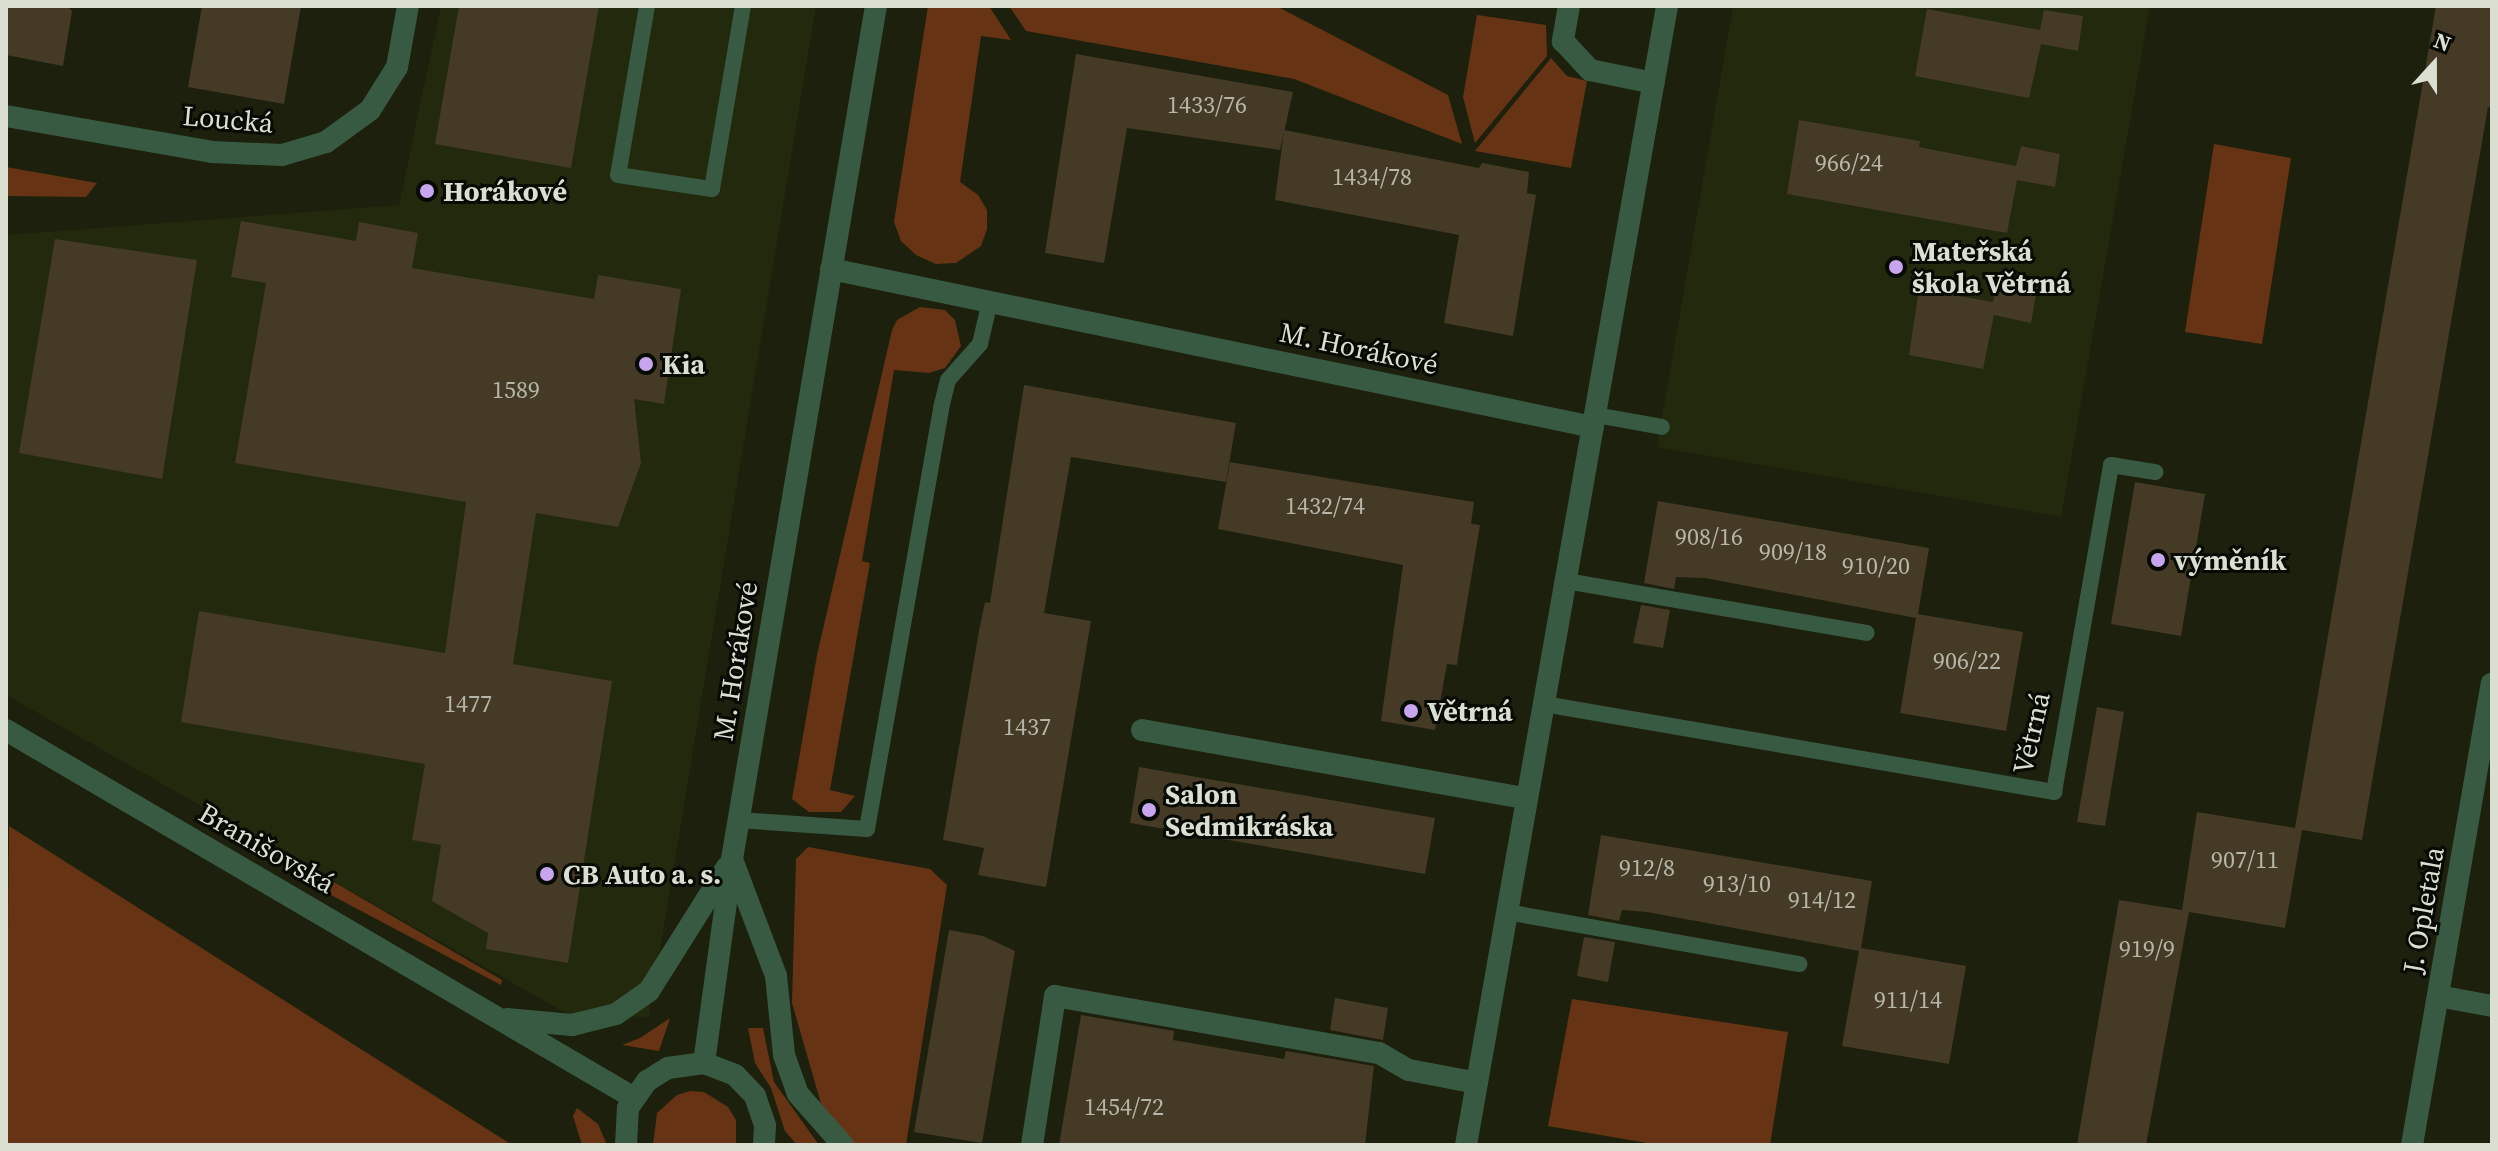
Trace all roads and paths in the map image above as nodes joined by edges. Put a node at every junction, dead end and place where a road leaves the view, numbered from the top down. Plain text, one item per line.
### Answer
1 (408, 6) edge
2 (647, 6) edge
3 (743, 6) edge
4 (876, 6) edge
5 (1569, 6) edge
6 (1667, 6) edge
7 (1654, 83) junction
8 (6, 116) edge
9 (831, 269) junction
10 (990, 301) junction
11 (1594, 421) junction
12 (1662, 427) dead end
13 (2155, 472) dead end
14 (1566, 581) junction
15 (1867, 633) dead end
16 (2492, 684) edge
17 (1544, 704) junction
18 (6, 730) edge
19 (1142, 730) dead end
20 (1525, 798) junction
21 (739, 820) junction
22 (732, 859) junction
23 (1507, 912) junction
24 (1799, 964) dead end
25 (2438, 996) junction
26 (2492, 1006) edge
27 (498, 1018) junction
28 (704, 1063) junction
29 (1477, 1083) junction
30 (634, 1098) junction
31 (626, 1145) edge
32 (764, 1145) edge
33 (843, 1145) edge
34 (1032, 1145) edge
35 (1466, 1145) edge
36 (2412, 1145) edge

1 - 8 street, Loucká
2 - 3 lane
4 - 9 street, M. Horákové
5 - 7 street
6 - 7 street
7 - 11 street
9 - 10 street, M. Horákové
9 - 21 street, M. Horákové
10 - 11 street, M. Horákové
10 - 21 lane
11 - 12 lane
11 - 14 street
13 - 17 lane, Větrná
14 - 15 lane
14 - 17 street
16 - 25 street, J. Opletala
17 - 20 street
18 - 27 street, Branišovská
19 - 20 street
20 - 23 street
21 - 22 street, M. Horákové
22 - 27 street, Branišovská
22 - 28 street, M. Horákové
22 - 33 street
23 - 24 lane
23 - 29 street
25 - 26 street
25 - 36 street, J. Opletala
27 - 30 street, Branišovská
28 - 30 street
28 - 32 street
29 - 34 street
29 - 35 street
30 - 31 street

